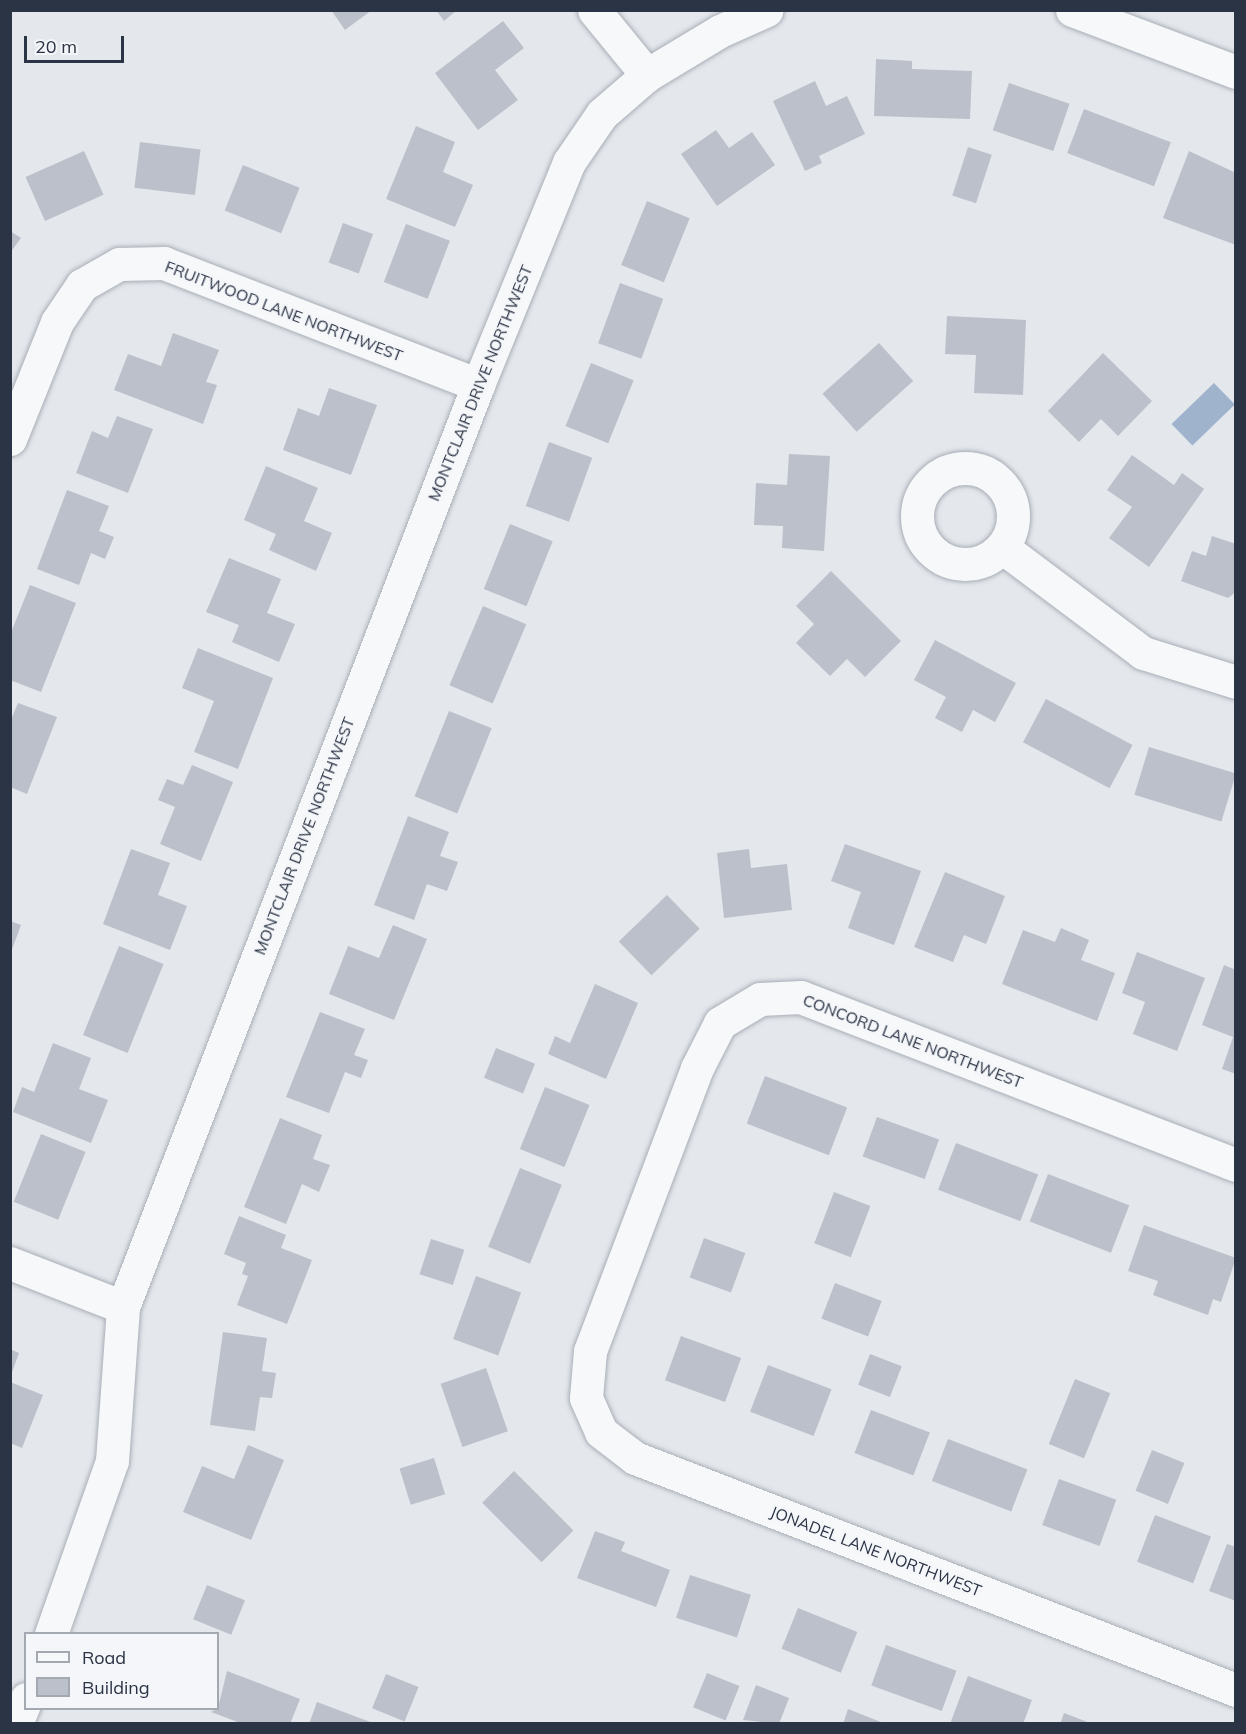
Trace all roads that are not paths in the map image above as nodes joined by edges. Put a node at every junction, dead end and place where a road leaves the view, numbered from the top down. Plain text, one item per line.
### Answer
1 (594, 10) edge
2 (767, 10) edge
3 (1072, 10) edge
4 (1143, 22) edge
5 (1236, 72) edge
6 (647, 75) junction
7 (478, 385) junction
8 (10, 439) edge
9 (1002, 547) dead end
10 (1236, 682) edge
11 (1236, 1165) edge
12 (10, 1263) edge
13 (123, 1307) junction
14 (590, 1351) joint
15 (52, 1632) edge
16 (1236, 1690) edge

1 - 6 street
2 - 6 street, MONTCLAIR DRIVE NORTHWEST
3 - 4 street
4 - 5 street
6 - 7 street, MONTCLAIR DRIVE NORTHWEST
7 - 8 street, FRUITWOOD LANE NORTHWEST
7 - 13 street, MONTCLAIR DRIVE NORTHWEST
9 - 10 street
11 - 14 street, CONCORD LANE NORTHWEST
12 - 13 street
13 - 15 street, MONTCLAIR DRIVE NORTHWEST
14 - 16 street, JONADEL LANE NORTHWEST

